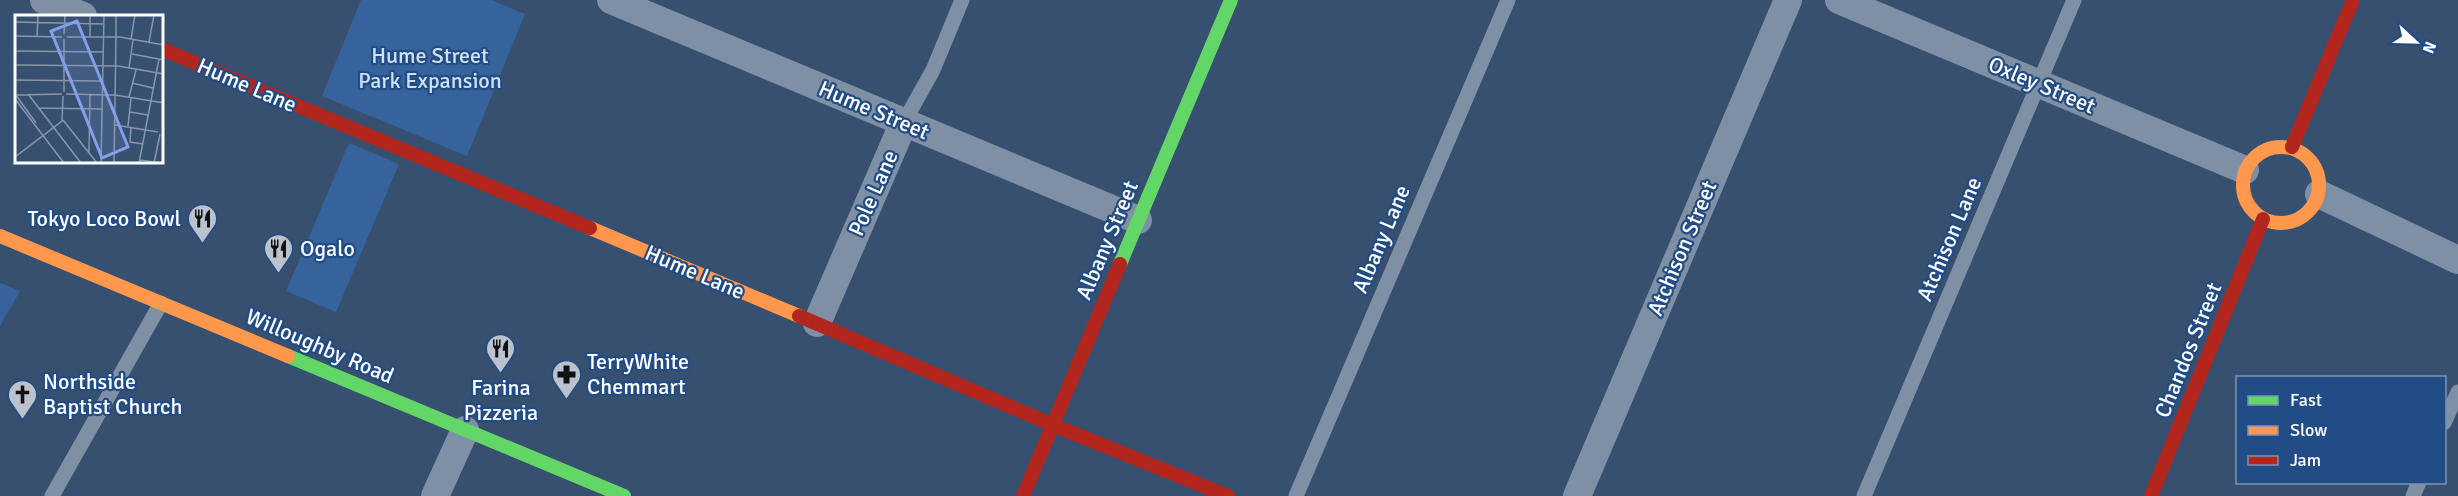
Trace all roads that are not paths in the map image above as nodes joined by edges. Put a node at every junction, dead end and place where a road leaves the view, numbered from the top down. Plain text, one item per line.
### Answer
1 (44, 0) edge
2 (611, 0) edge
3 (962, 0) edge
4 (1231, 0) edge
5 (1508, 0) edge
6 (1788, 0) edge
7 (1839, 0) edge
8 (2074, 0) edge
9 (2353, 0) edge
10 (82, 15) edge
11 (164, 50) edge
12 (2040, 84) junction
13 (904, 122) junction
14 (2292, 147) junction
15 (2245, 170) junction
16 (2319, 194) junction
17 (2263, 219) junction
18 (1138, 220) junction
19 (0, 236) edge
20 (2458, 260) edge
21 (161, 303) junction
22 (817, 323) junction
23 (2458, 392) edge
24 (2446, 421) edge
25 (1053, 425) junction
26 (465, 430) junction
27 (52, 496) edge
28 (435, 496) edge
29 (624, 496) edge
30 (1023, 496) edge
31 (1228, 496) edge
32 (1296, 496) edge
33 (1577, 496) edge
34 (1864, 496) edge
35 (2151, 496) edge

1 - 10 street
2 - 13 street, Hume Street
3 - 13 lane, Pole Lane
4 - 18 street, Albany Street
5 - 32 lane, Albany Lane
6 - 33 street, Atchison Street
7 - 12 street, Oxley Street
8 - 12 lane, Atchison Lane
9 - 14 street
11 - 22 street, Hume Lane
12 - 15 street, Oxley Street
12 - 34 lane, Atchison Lane
13 - 18 street, Hume Street
13 - 22 street, Pole Lane
14 - 15 street
14 - 16 street
15 - 17 street
16 - 17 street
16 - 20 street
17 - 35 street, Chandos Street
18 - 25 street, Albany Street
19 - 21 street, Willoughby Road
21 - 26 street, Willoughby Road
21 - 27 lane
22 - 25 street, Hume Lane
23 - 24 lane
25 - 30 street, Albany Street
25 - 31 street, Hume Lane
26 - 28 street
26 - 29 street, Willoughby Road

